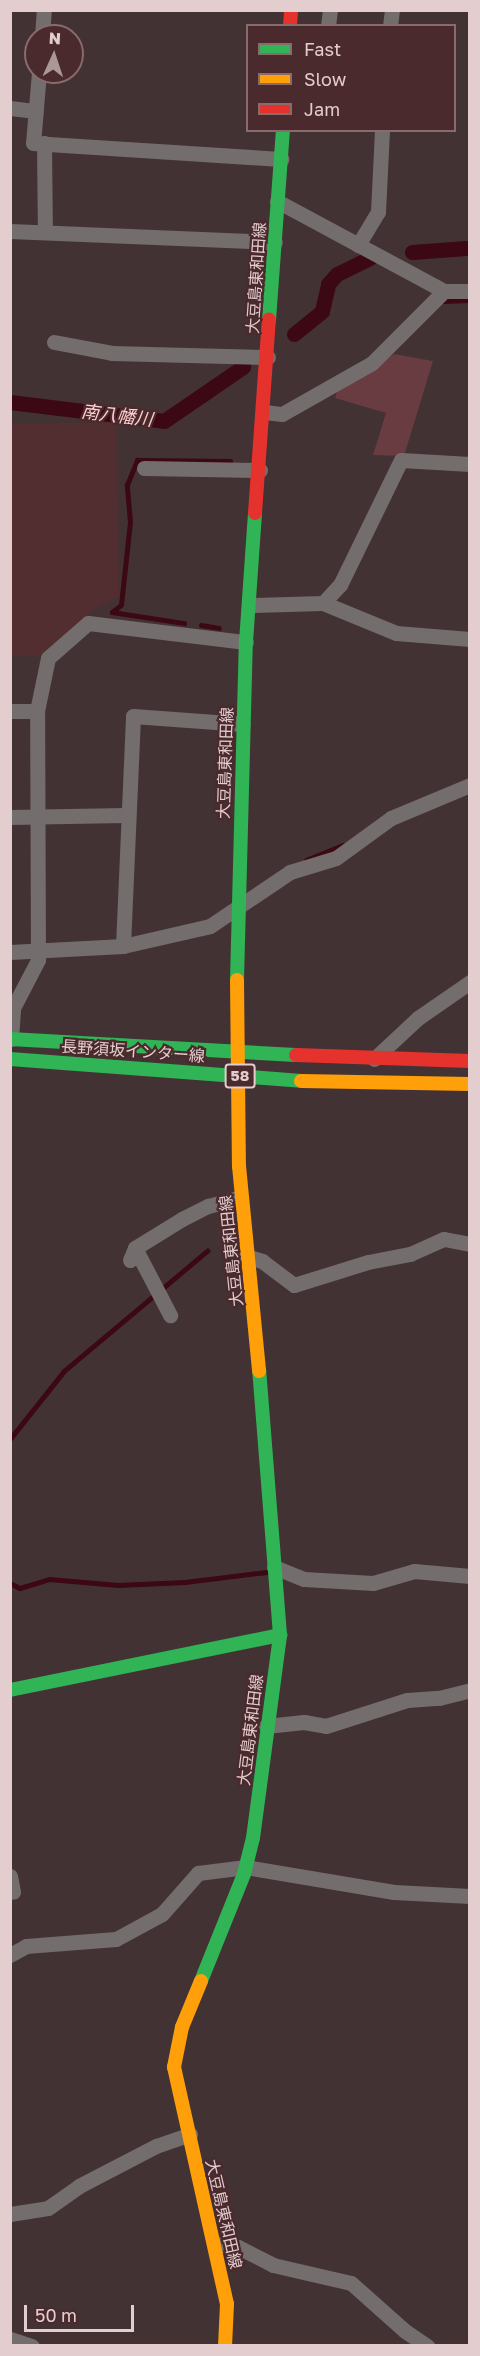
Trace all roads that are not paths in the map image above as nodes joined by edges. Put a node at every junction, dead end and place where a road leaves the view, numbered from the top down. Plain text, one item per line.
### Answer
1 (38, 84) edge
2 (10, 108) edge
3 (36, 111) junction
4 (283, 132) edge
5 (381, 132) edge
6 (44, 143) junction
7 (281, 159) junction
8 (278, 201) junction
9 (10, 231) edge
10 (45, 232) junction
11 (275, 242) junction
12 (358, 245) junction
13 (444, 291) junction
14 (470, 291) edge
15 (54, 342) dead end
16 (268, 357) junction
17 (265, 412) junction
18 (470, 464) edge
19 (144, 468) dead end
20 (260, 470) junction
21 (323, 603) junction
22 (250, 605) junction
23 (470, 639) edge
24 (246, 642) junction
25 (10, 711) edge
26 (37, 711) junction
27 (243, 724) junction
28 (470, 785) edge
29 (127, 815) junction
30 (10, 817) edge
31 (36, 817) junction
32 (236, 910) junction
33 (123, 946) junction
34 (38, 950) junction
35 (10, 952) edge
36 (470, 982) edge
37 (11, 1039) edge
38 (237, 1051) junction
39 (10, 1059) edge
40 (374, 1059) junction
41 (470, 1060) edge
42 (237, 1076) junction
43 (470, 1084) edge
44 (242, 1197) junction
45 (470, 1245) edge
46 (246, 1256) junction
47 (170, 1315) dead end
48 (274, 1567) junction
49 (470, 1576) edge
50 (279, 1635) junction
51 (10, 1690) edge
52 (470, 1690) edge
53 (266, 1726) junction
54 (246, 1867) junction
55 (470, 1896) edge
56 (10, 1955) edge
57 (190, 2134) junction
58 (10, 2214) edge
59 (214, 2244) junction
60 (10, 2339) edge
61 (32, 2346) edge
62 (225, 2346) edge
63 (427, 2346) edge

1 - 3 street
2 - 3 street
3 - 6 street
4 - 7 main road, 大豆島東和田線
5 - 12 street
6 - 7 street
6 - 10 street
7 - 8 main road, 大豆島東和田線
8 - 11 main road, 大豆島東和田線
8 - 12 street
9 - 10 street
10 - 11 street
11 - 16 main road, 大豆島東和田線
12 - 13 street
13 - 14 street
13 - 17 street
15 - 16 street
16 - 17 main road, 大豆島東和田線
17 - 20 main road, 大豆島東和田線
18 - 21 street
19 - 20 street
20 - 22 main road, 大豆島東和田線
21 - 22 street
21 - 23 street
22 - 24 main road, 大豆島東和田線
24 - 26 street
24 - 27 main road, 大豆島東和田線
25 - 26 street
26 - 31 street
27 - 29 street
27 - 32 main road, 大豆島東和田線
28 - 32 street
29 - 31 street
29 - 33 street
30 - 31 street
31 - 34 street
32 - 33 street
32 - 38 main road, 大豆島東和田線
33 - 34 street
34 - 35 street
34 - 37 street
36 - 40 street
37 - 38 main road, 長野須坂インター線 / 58
38 - 40 main road, 長野須坂インター線 / 58
38 - 42 main road, 大豆島東和田線
39 - 42 main road, 長野須坂インター線 / 58
40 - 41 main road, 長野須坂インター線 / 58
42 - 43 main road, 長野須坂インター線 / 58
42 - 44 main road, 大豆島東和田線
44 - 46 main road, 大豆島東和田線
44 - 47 street
45 - 46 street
46 - 48 main road, 大豆島東和田線
48 - 49 street
48 - 50 main road, 大豆島東和田線
50 - 51 main road
50 - 53 main road, 大豆島東和田線
52 - 53 street
53 - 54 main road, 大豆島東和田線
54 - 55 street
54 - 56 street
54 - 57 main road, 大豆島東和田線
57 - 58 street
57 - 59 main road, 大豆島東和田線
59 - 62 main road, 大豆島東和田線
59 - 63 street
60 - 61 street

